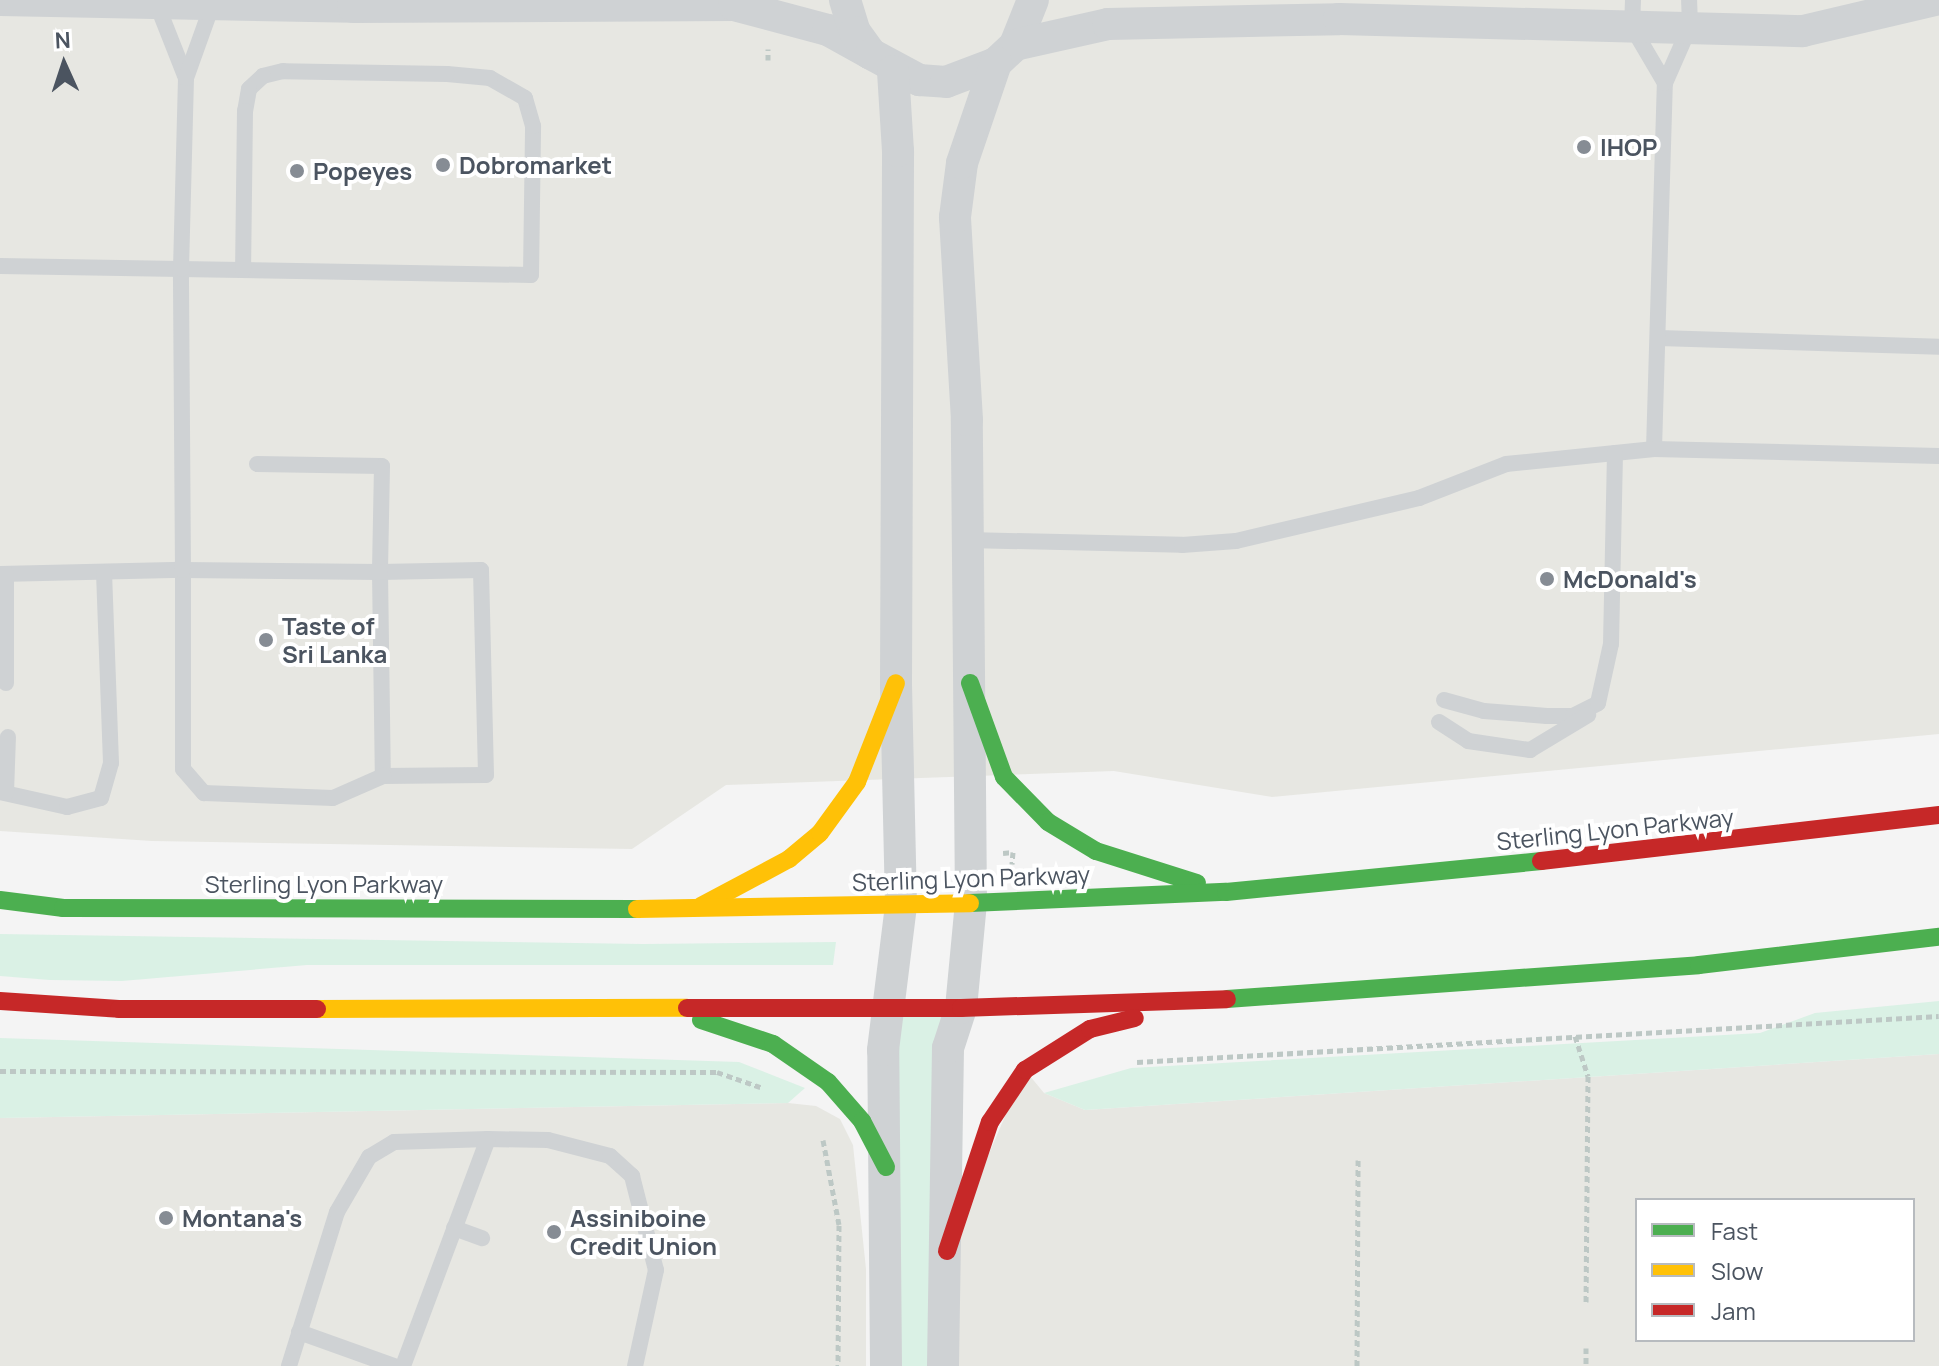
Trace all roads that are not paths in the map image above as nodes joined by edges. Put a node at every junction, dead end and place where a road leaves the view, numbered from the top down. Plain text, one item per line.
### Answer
1 (0, 0) edge
2 (845, 0) edge
3 (1033, 0) edge
4 (156, 2) edge
5 (214, 2) edge
6 (1915, 2) edge
7 (1690, 13) edge
8 (1632, 14) edge
9 (1005, 54) junction
10 (882, 62) junction
11 (186, 78) junction
12 (1665, 83) junction
13 (0, 266) edge
14 (181, 269) junction
15 (243, 270) junction
16 (1659, 338) junction
17 (1939, 347) edge
18 (1654, 449) junction
19 (1615, 453) junction
20 (1939, 456) edge
21 (257, 464) dead end
22 (968, 540) junction
23 (183, 570) junction
24 (104, 572) junction
25 (380, 572) junction
26 (3, 574) edge
27 (6, 683) dead end
28 (896, 683) junction
29 (970, 683) junction
30 (1444, 700) dead end
31 (1598, 703) junction
32 (1439, 722) dead end
33 (8, 737) dead end
34 (383, 776) junction
35 (3, 792) edge
36 (1939, 815) edge
37 (1226, 892) junction
38 (0, 900) edge
39 (971, 903) junction
40 (901, 905) junction
41 (694, 909) junction
42 (1939, 937) edge
43 (0, 1001) edge
44 (1201, 1001) junction
45 (892, 1008) junction
46 (961, 1008) junction
47 (669, 1009) junction
48 (488, 1139) junction
49 (886, 1167) junction
50 (454, 1228) junction
51 (482, 1238) dead end
52 (947, 1251) junction
53 (299, 1332) junction
54 (289, 1366) edge
55 (394, 1366) edge
56 (403, 1366) edge
57 (635, 1366) edge
58 (886, 1366) edge
59 (943, 1366) edge

1 - 4 street
2 - 10 street
3 - 9 street
4 - 5 street
4 - 11 lane
5 - 10 street
5 - 11 lane
6 - 7 street
7 - 8 street
7 - 12 lane
8 - 9 street
8 - 12 lane
9 - 10 street
9 - 22 street
10 - 28 street
11 - 14 lane
12 - 16 lane
13 - 14 lane
14 - 15 lane
14 - 23 lane
15 - 15 lane
16 - 17 lane
16 - 18 lane
18 - 19 lane
18 - 20 lane
19 - 22 lane
19 - 31 lane
21 - 25 lane
22 - 29 street
23 - 24 lane
23 - 25 lane
23 - 34 lane
24 - 26 lane
24 - 35 lane
25 - 34 lane
25 - 34 lane
26 - 27 lane
28 - 40 street
28 - 41 main road
29 - 37 main road
29 - 39 street
30 - 31 lane
31 - 32 lane
33 - 35 lane
36 - 37 main road, Sterling Lyon Parkway
37 - 39 main road, Sterling Lyon Parkway
38 - 41 main road, Sterling Lyon Parkway
39 - 40 main road, Sterling Lyon Parkway
39 - 46 street
40 - 41 main road, Sterling Lyon Parkway
40 - 45 street
42 - 44 main road
43 - 47 main road
44 - 46 main road
44 - 52 main road
45 - 46 main road
45 - 47 main road
45 - 49 street
46 - 52 street
47 - 49 main road
48 - 50 lane
48 - 53 lane
48 - 57 lane
49 - 58 street
50 - 51 lane
50 - 56 lane
52 - 59 street
53 - 54 lane
53 - 55 lane

